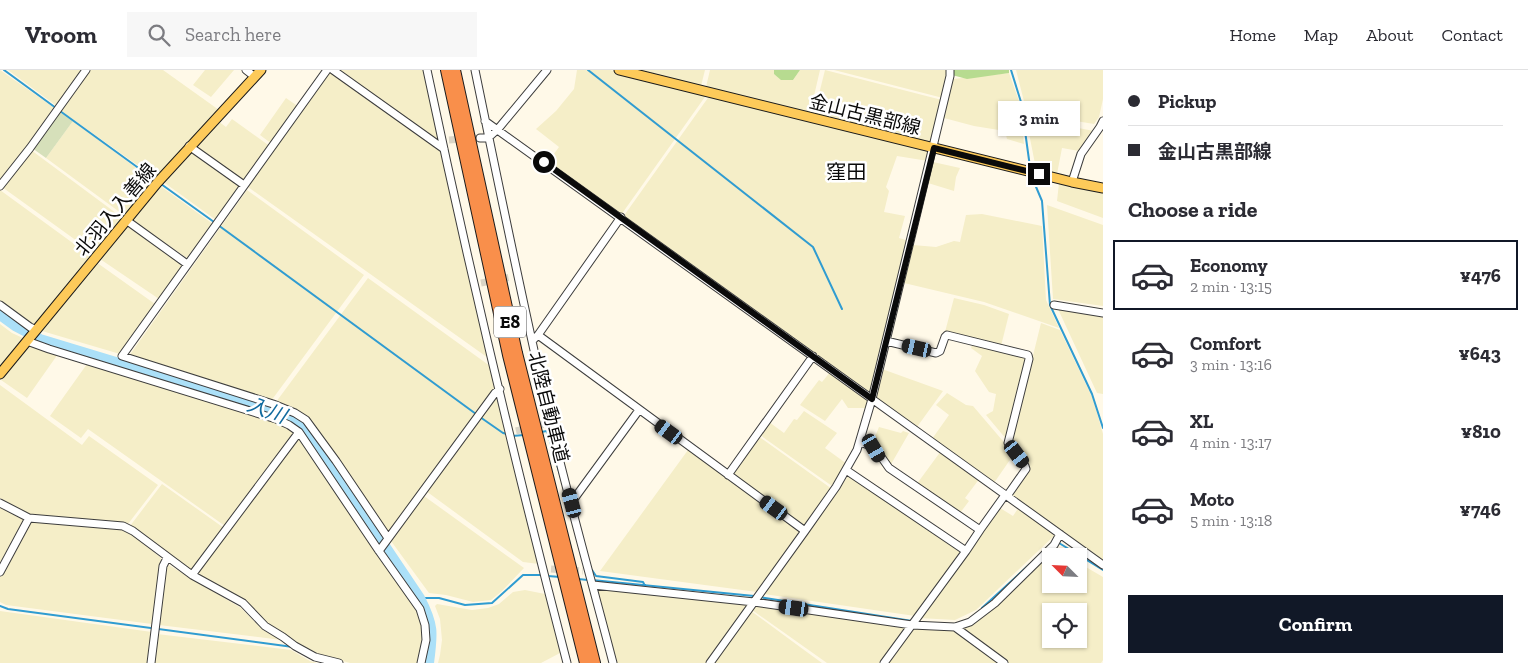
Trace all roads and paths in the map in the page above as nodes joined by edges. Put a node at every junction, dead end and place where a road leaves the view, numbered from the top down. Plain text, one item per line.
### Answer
1 (86, 70) edge
2 (246, 70) edge
3 (327, 70) edge
4 (333, 70) edge
5 (427, 70) edge
6 (446, 70) edge
7 (456, 70) edge
8 (475, 70) edge
9 (547, 70) edge
10 (619, 70) edge
11 (950, 70) edge
12 (258, 73) edge
13 (485, 121) junction
14 (1103, 121) edge
15 (498, 129) junction
16 (480, 138) tunnel mouth
17 (488, 138) junction
18 (445, 144) junction
19 (190, 146) junction
20 (934, 148) junction
21 (1072, 182) junction
22 (0, 186) edge
23 (244, 186) junction
24 (1103, 188) edge
25 (621, 217) junction
26 (126, 220) junction
27 (187, 264) junction
28 (0, 305) edge
29 (1054, 305) dead end
30 (1103, 313) edge
31 (36, 331) junction
32 (535, 337) junction
33 (28, 340) junction
34 (886, 341) junction
35 (813, 356) junction
36 (0, 374) edge
37 (500, 389) junction
38 (872, 399) junction
39 (639, 410) junction
40 (299, 432) junction
41 (861, 442) junction
42 (846, 470) junction
43 (728, 475) junction
44 (1006, 495) junction
45 (0, 503) edge
46 (572, 503) junction
47 (29, 518) junction
48 (980, 530) junction
49 (805, 531) junction
50 (1060, 534) junction
51 (388, 538) junction
52 (379, 551) junction
53 (966, 551) junction
54 (167, 558) junction
55 (1103, 565) edge
56 (542, 568) junction
57 (561, 571) junction
58 (0, 572) edge
59 (192, 575) junction
60 (593, 585) junction
61 (570, 586) junction
62 (754, 602) junction
63 (912, 625) junction
64 (955, 627) junction
65 (151, 663) edge
66 (339, 663) edge
67 (421, 663) edge
68 (567, 663) edge
69 (585, 663) edge
70 (595, 663) edge
71 (613, 663) edge
72 (710, 663) edge
73 (884, 663) edge
74 (1004, 663) edge

1 - 22 street
2 - 12 street
3 - 23 street
4 - 18 street
5 - 18 street
6 - 57 highway, 北陸自動車道 / E8
7 - 57 highway, 北陸自動車道 / E8
8 - 13 street
9 - 15 street
10 - 20 main road, 金山古黒部線
11 - 20 street
12 - 19 main road, 北羽入入善線
13 - 15 street
13 - 17 street
14 - 21 street
15 - 17 street
15 - 25 street
16 - 17 street
17 - 32 street
18 - 37 street
19 - 23 street
19 - 26 main road, 北羽入入善線
20 - 21 main road, 金山古黒部線
20 - 34 street
21 - 24 main road, 金山古黒部線
23 - 27 street
25 - 32 street
25 - 35 street
26 - 27 street
26 - 31 main road, 北羽入入善線
27 - 51 street
28 - 31 street
29 - 30 street
31 - 33 main road, 北羽入入善線
32 - 39 street
32 - 46 street
33 - 36 main road, 北羽入入善線
33 - 40 street
34 - 38 street
34 - 44 street
35 - 38 street
35 - 43 street
37 - 51 street
37 - 56 street
38 - 41 street
38 - 44 street
39 - 43 street
39 - 46 street
40 - 52 street
40 - 59 street
41 - 42 street
41 - 48 street
42 - 49 street
42 - 53 street
43 - 49 street
44 - 48 street
44 - 50 street
45 - 47 street
46 - 60 street
47 - 54 street
47 - 58 street
48 - 53 street
49 - 62 street
50 - 55 street
50 - 64 street
51 - 52 street
52 - 67 street
53 - 63 street
54 - 59 street
54 - 65 street
56 - 57 street
56 - 68 street
57 - 61 highway, 北陸自動車道 / E8
59 - 66 street
60 - 62 street
60 - 71 street
61 - 69 highway, 北陸自動車道 / E8
61 - 70 highway, 北陸自動車道 / E8
62 - 63 street
62 - 72 street
63 - 64 street
63 - 73 street
64 - 74 street

